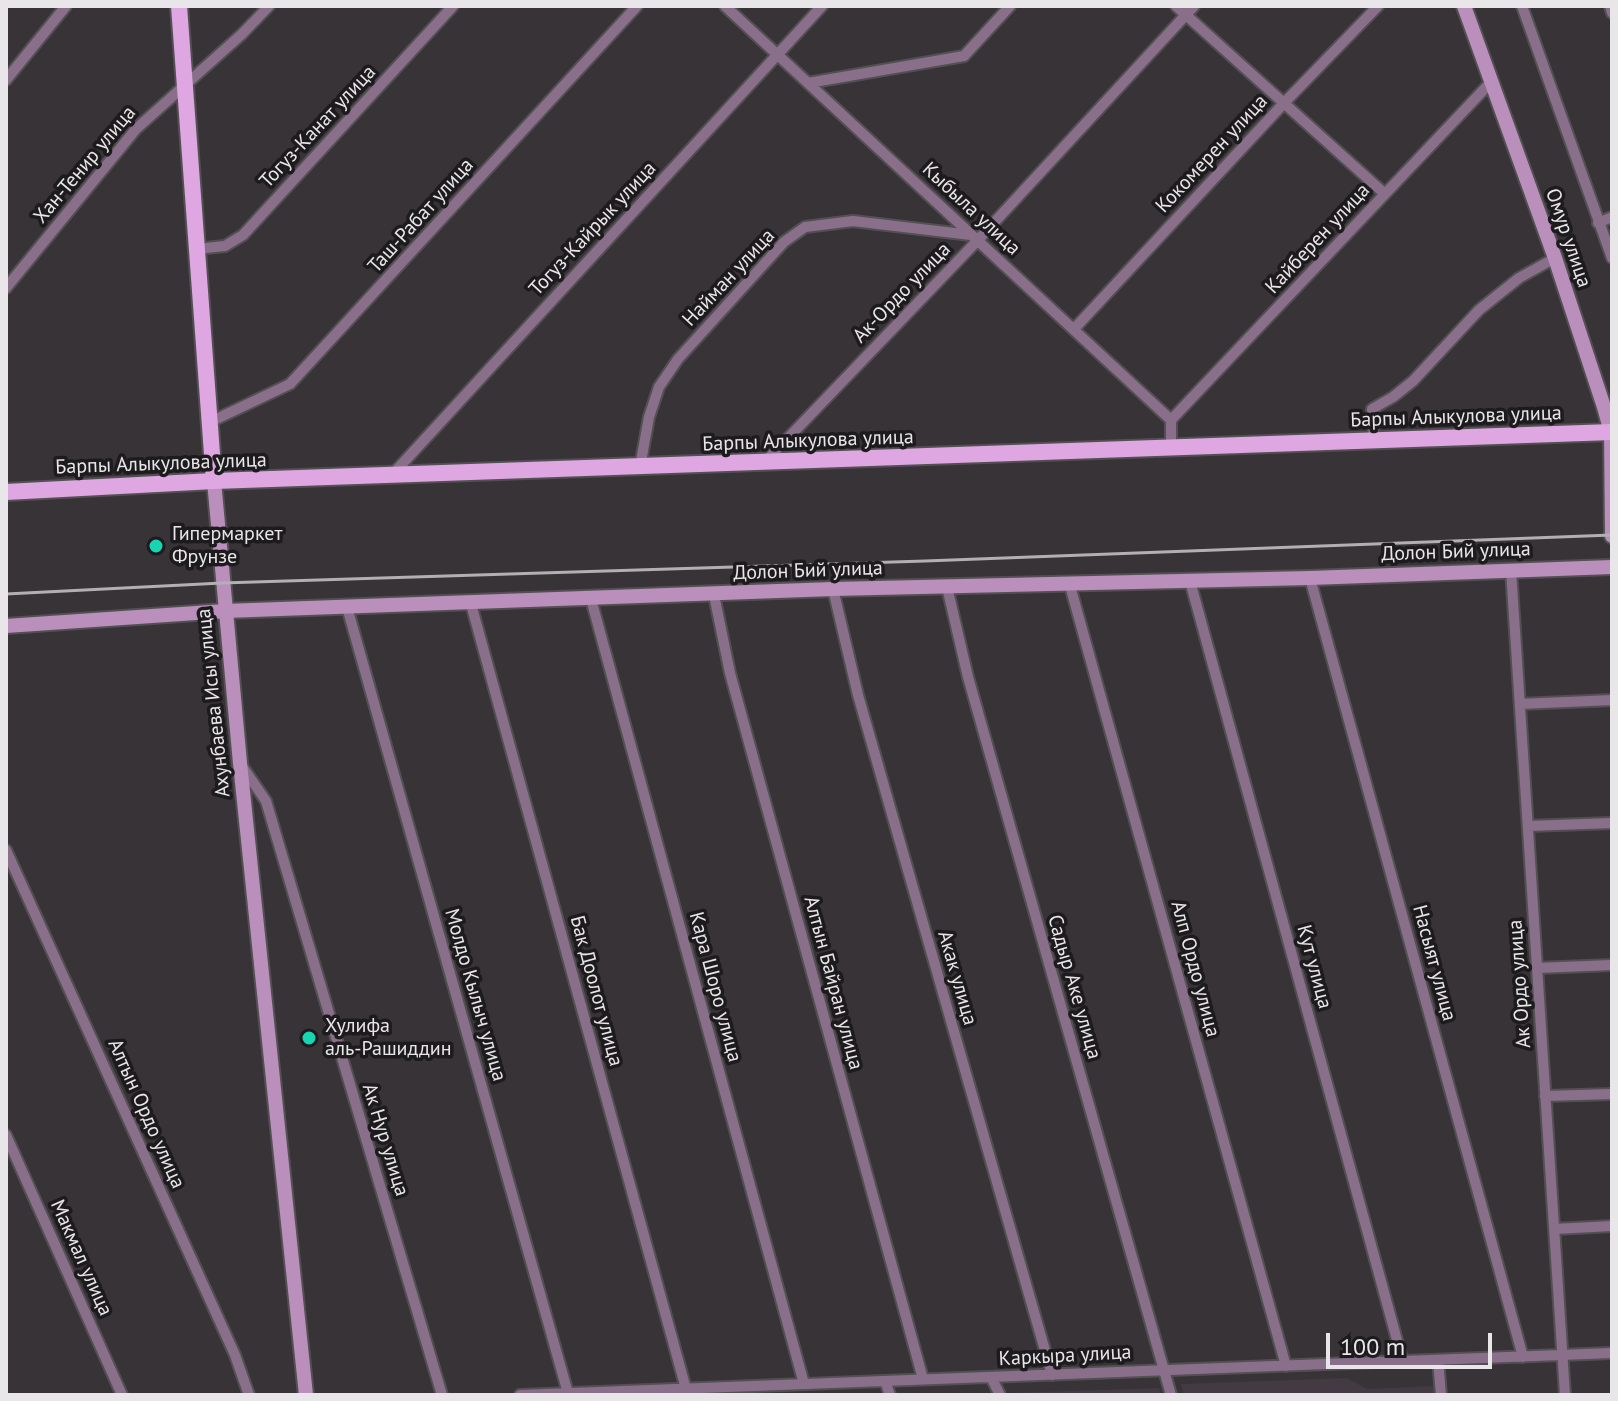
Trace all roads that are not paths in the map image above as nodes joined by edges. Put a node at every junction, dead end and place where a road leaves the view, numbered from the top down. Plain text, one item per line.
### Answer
1 (66, 6) edge
2 (179, 6) edge
3 (269, 6) edge
4 (453, 6) edge
5 (637, 6) edge
6 (725, 6) edge
7 (822, 6) edge
8 (1010, 6) edge
9 (1176, 6) edge
10 (1194, 6) edge
11 (1378, 6) edge
12 (1464, 6) edge
13 (1522, 6) edge
14 (1610, 6) edge
15 (1612, 13) edge
16 (1186, 15) junction
17 (778, 55) junction
18 (6, 80) edge
19 (1491, 82) junction
20 (808, 83) junction
21 (184, 86) junction
22 (1285, 102) junction
23 (1385, 194) junction
24 (1612, 217) edge
25 (1598, 223) junction
26 (975, 238) junction
27 (196, 249) junction
28 (1555, 258) junction
29 (1612, 258) edge
30 (6, 288) edge
31 (1074, 329) junction
32 (1171, 420) junction
33 (210, 422) junction
34 (1611, 432) edge
35 (1374, 440) junction
36 (1171, 449) junction
37 (764, 462) junction
38 (640, 467) junction
39 (391, 476) junction
40 (214, 481) junction
41 (6, 492) edge
42 (1612, 536) edge
43 (1612, 567) edge
44 (1511, 570) junction
45 (1310, 578) junction
46 (1190, 581) junction
47 (1069, 582) junction
48 (947, 587) junction
49 (833, 589) junction
50 (714, 595) junction
51 (591, 599) junction
52 (471, 604) junction
53 (347, 607) junction
54 (225, 611) junction
55 (6, 626) edge
56 (1612, 700) edge
57 (1520, 704) junction
58 (240, 763) junction
59 (1612, 823) edge
60 (1528, 826) junction
61 (6, 850) edge
62 (1612, 965) edge
63 (1537, 968) junction
64 (1612, 1094) edge
65 (1545, 1096) junction
66 (6, 1135) edge
67 (1612, 1226) edge
68 (1554, 1229) junction
69 (1612, 1353) edge
70 (1562, 1355) junction
71 (1523, 1357) junction
72 (1438, 1360) junction
73 (1403, 1362) junction
74 (1286, 1366) junction
75 (1164, 1370) junction
76 (1052, 1375) junction
77 (991, 1377) junction
78 (923, 1379) junction
79 (885, 1381) junction
80 (804, 1384) junction
81 (686, 1389) junction
82 (759, 1391) edge
83 (568, 1393) edge
84 (629, 1393) edge
85 (122, 1395) edge
86 (249, 1395) edge
87 (306, 1395) edge
88 (442, 1395) edge
89 (520, 1395) edge
90 (890, 1395) edge
91 (1000, 1395) edge
92 (1171, 1395) edge
93 (1441, 1395) edge
94 (1565, 1395) edge

1 - 18 street
2 - 21 main road, Ахунбаева Исы улица
3 - 21 street, Хан-Тенир улица
4 - 27 street, Тогуз-Канат улица
5 - 33 street, Таш-Рабат улица
6 - 17 street, Кыбыла улица
7 - 17 street, Тогуз-Кайрык улица
8 - 20 street
9 - 16 street
10 - 16 street, Ак-Ордо улица
11 - 22 street, Кокомерен улица
12 - 19 street, Омур улица
13 - 25 street, Омур улица
14 - 15 street
16 - 22 street
16 - 26 street, Ак-Ордо улица
17 - 20 street, Кыбыла улица
17 - 39 street, Тогуз-Кайрык улица
19 - 23 street, Кайберен улица
19 - 28 street, Омур улица
20 - 26 street, Кыбыла улица
21 - 27 main road, Ахунбаева Исы улица
21 - 30 street, Хан-Тенир улица
22 - 23 street
22 - 31 street, Кокомерен улица
23 - 32 street, Кайберен улица
24 - 25 street
25 - 29 street, Омур улица
26 - 31 street, Кыбыла улица
26 - 37 street, Ак-Ордо улица
26 - 38 street, Найман улица
27 - 33 main road, Ахунбаева Исы улица
28 - 34 street, Омур улица
28 - 35 street
31 - 32 street, Кыбыла улица
32 - 36 street
33 - 40 main road, Ахунбаева Исы улица
34 - 35 main road, Барпы Алыкулова улица
34 - 42 street, Омур улица
35 - 36 main road, Барпы Алыкулова улица
36 - 37 main road, Барпы Алыкулова улица
37 - 38 main road, Барпы Алыкулова улица
38 - 39 main road, Барпы Алыкулова улица
39 - 40 main road, Барпы Алыкулова улица
40 - 41 main road, Барпы Алыкулова улица
40 - 54 street, Ахунбаева Исы улица
43 - 44 street, Долон Бий улица
44 - 45 street, Долон Бий улица
44 - 57 street, Ак Ордо улица
45 - 46 street, Долон Бий улица
45 - 71 street, Насыят улица
46 - 47 street, Долон Бий улица
46 - 73 street, Кут улица
47 - 48 street, Долон Бий улица
47 - 74 street, Алп Ордо улица
48 - 49 street, Долон Бий улица
48 - 75 street, Садыр Аке улица
49 - 50 street, Долон Бий улица
49 - 76 street, Акак улица
50 - 51 street, Долон Бий улица
50 - 78 street, Алтын Байран улица
51 - 52 street, Долон Бий улица
51 - 80 street, Кара Шоро улица
52 - 53 street, Долон Бий улица
52 - 81 street, Бак Доолот улица
53 - 54 street, Долон Бий улица
53 - 83 street, Молдо Кылыч улица
54 - 55 street, Долон Бий улица
54 - 58 street, Ахунбаева Исы улица
56 - 57 street
57 - 60 street, Ак Ордо улица
58 - 87 street, Ахунбаева Исы улица
58 - 88 street, Ак Нур улица
59 - 60 street
60 - 63 street, Ак Ордо улица
61 - 86 street, Алтын Ордо улица
62 - 63 street
63 - 65 street, Ак Ордо улица
64 - 65 street
65 - 68 street, Ак Ордо улица
66 - 85 street, Макмал улица
67 - 68 street
68 - 70 street, Ак Ордо улица
69 - 70 street, Каркыра улица
70 - 71 street, Каркыра улица
70 - 94 street, Ак Ордо улица
71 - 72 street, Каркыра улица
72 - 73 street, Каркыра улица
72 - 93 street
73 - 74 street, Каркыра улица
74 - 75 street, Каркыра улица
75 - 76 street, Каркыра улица
75 - 92 street, Садыр Аке улица
76 - 77 street, Каркыра улица
77 - 78 street, Каркыра улица
77 - 91 street
78 - 79 street, Каркыра улица
79 - 80 street, Каркыра улица
79 - 90 street
80 - 82 street, Каркыра улица
81 - 82 street, Каркыра улица
81 - 84 street, Каркыра улица
83 - 84 street, Каркыра улица
83 - 89 street, Каркыра улица

